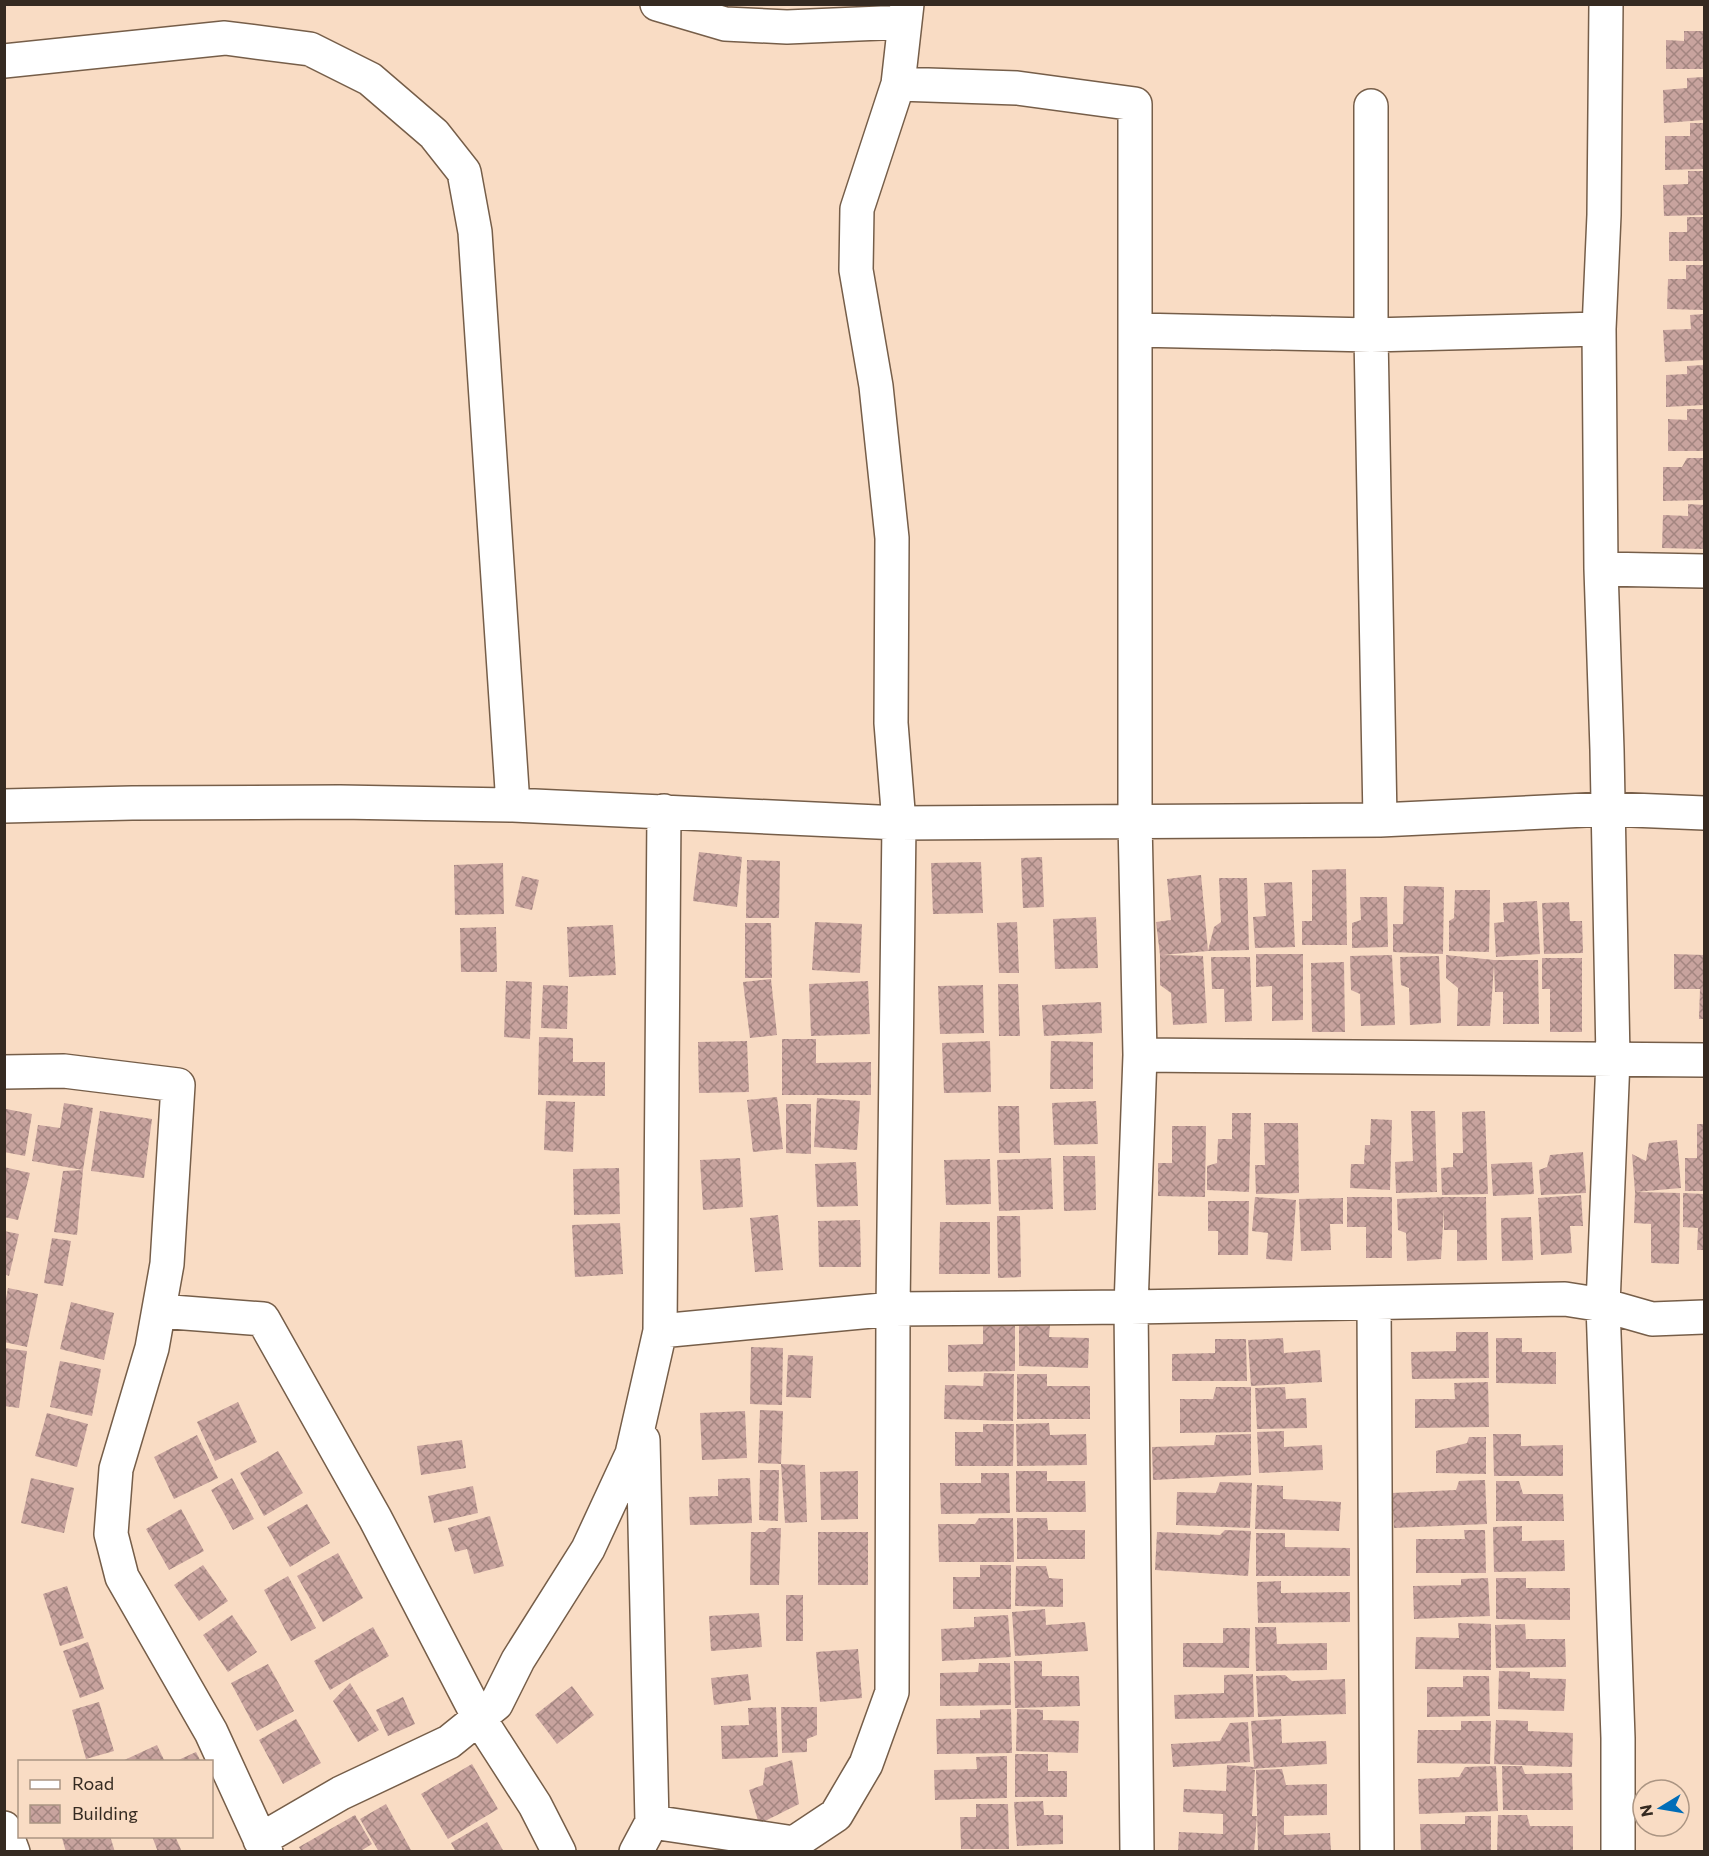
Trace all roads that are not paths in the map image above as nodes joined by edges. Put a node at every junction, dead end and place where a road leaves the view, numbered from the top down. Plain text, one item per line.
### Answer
1 (657, 4) edge
2 (1606, 4) edge
3 (906, 13) edge
4 (4, 61) edge
5 (898, 84) junction
6 (1371, 106) dead end
7 (1599, 329) junction
8 (1136, 330) junction
9 (1371, 334) junction
10 (1601, 569) junction
11 (1704, 571) edge
12 (513, 805) junction
13 (4, 806) edge
14 (1607, 809) junction
15 (664, 811) junction
16 (1704, 813) edge
17 (1380, 820) junction
18 (1135, 821) junction
19 (899, 823) junction
20 (1140, 1055) junction
21 (1613, 1059) junction
22 (1704, 1060) edge
23 (4, 1072) edge
24 (1374, 1303) junction
25 (1603, 1305) junction
26 (1131, 1307) junction
27 (893, 1309) junction
28 (159, 1311) junction
29 (1704, 1317) edge
30 (660, 1331) junction
31 (642, 1412) junction
32 (479, 1718) junction
33 (652, 1822) junction
34 (4, 1828) edge
35 (263, 1846) edge
36 (13, 1851) edge
37 (559, 1851) edge
38 (636, 1851) edge
39 (1137, 1851) edge
40 (1377, 1851) edge
41 (1618, 1851) edge

1 - 3 street
2 - 7 street
3 - 5 street
4 - 12 street
5 - 8 street
5 - 19 street
6 - 9 street
7 - 9 street
7 - 10 street
8 - 9 street
8 - 18 street
9 - 17 street
10 - 11 street
10 - 14 street
12 - 13 street
12 - 15 street
14 - 16 street
14 - 17 street
14 - 21 street
15 - 19 street
15 - 30 street
17 - 18 street
18 - 19 street
18 - 20 street
19 - 27 street
20 - 21 street
20 - 26 street
21 - 22 street
21 - 25 street
23 - 28 street
24 - 25 street
24 - 26 street
24 - 40 street
25 - 29 street
25 - 41 street
26 - 27 street
26 - 39 street
27 - 30 street
27 - 33 street
28 - 32 street
28 - 35 street
30 - 31 street
31 - 32 street
31 - 33 street
32 - 35 street
32 - 37 street
33 - 38 street
34 - 36 street

